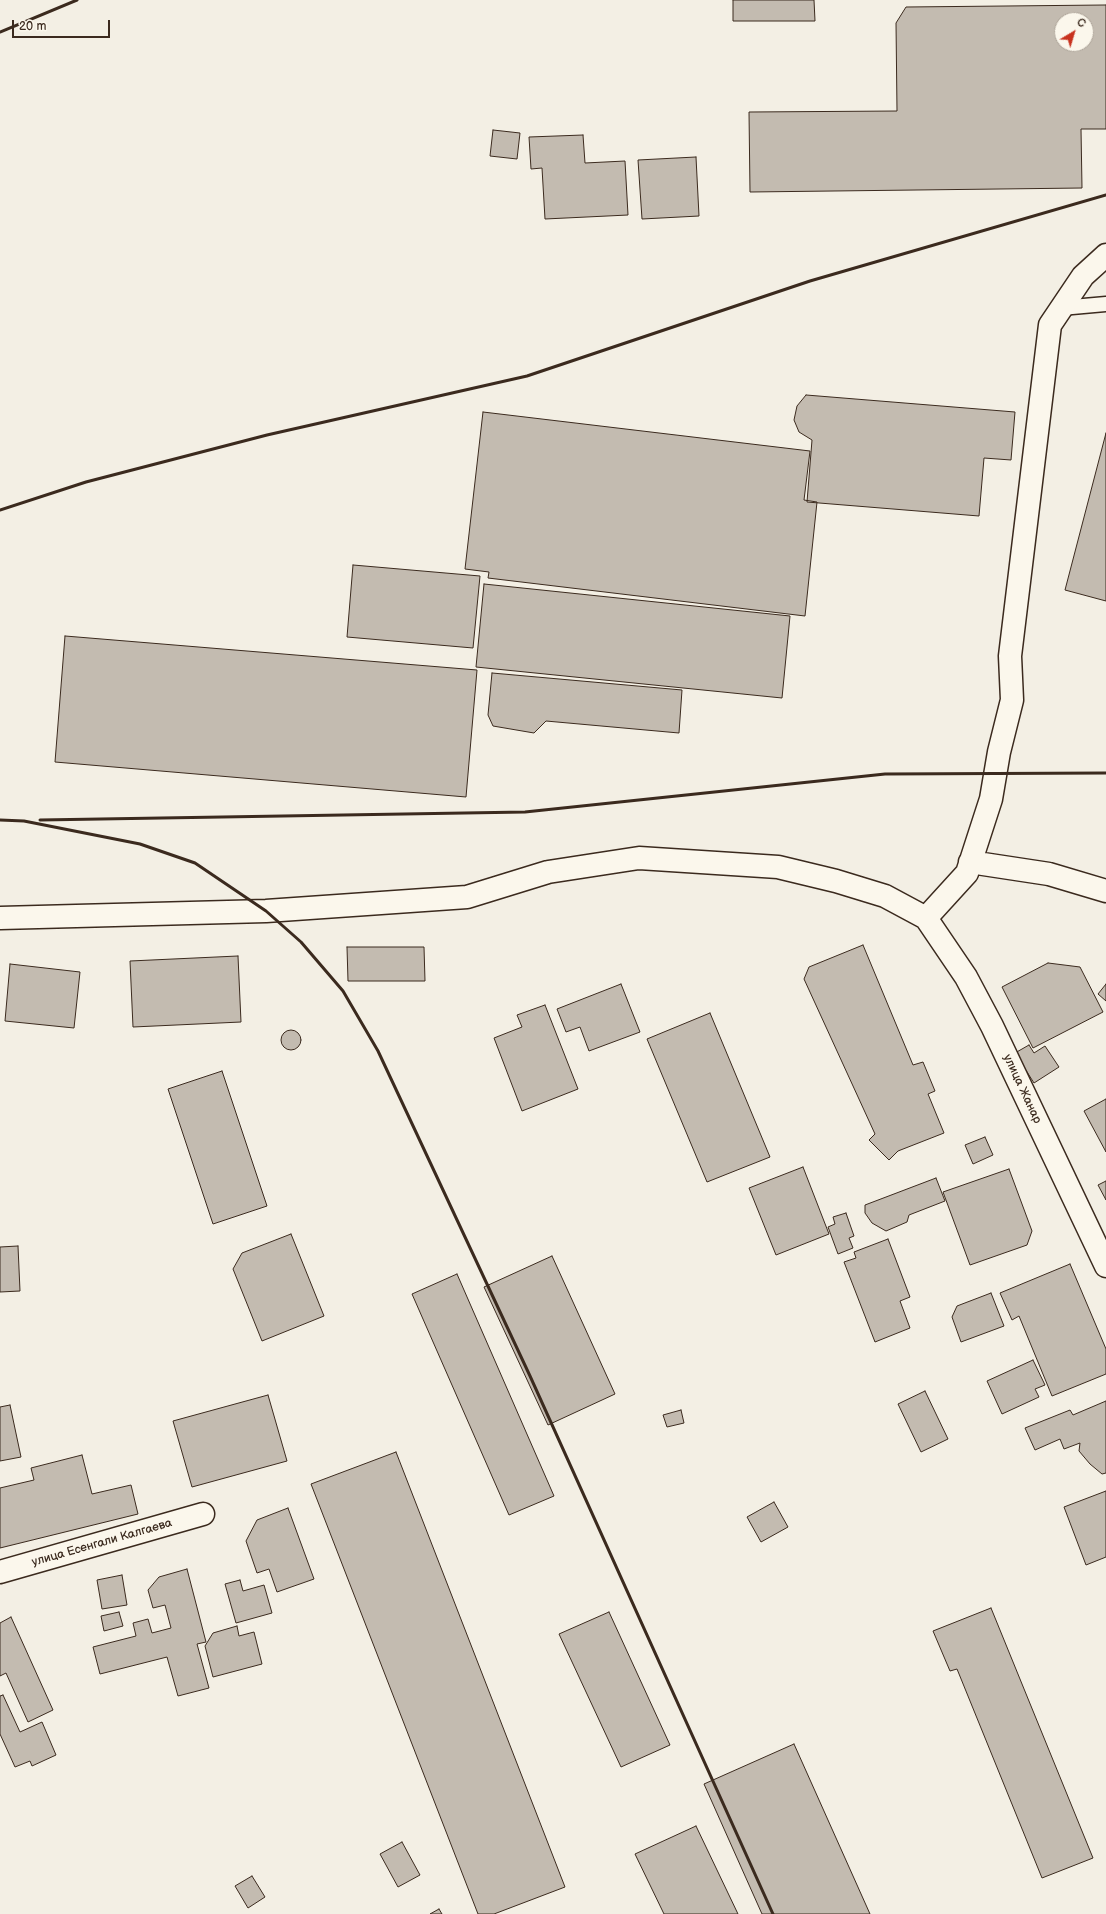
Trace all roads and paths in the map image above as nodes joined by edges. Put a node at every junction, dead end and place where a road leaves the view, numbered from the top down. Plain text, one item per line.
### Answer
1 (1106, 255) edge
2 (1106, 304) edge
3 (1061, 308) junction
4 (970, 862) junction
5 (1106, 891) edge
6 (0, 918) edge
7 (926, 918) junction
8 (1106, 1266) edge
9 (203, 1514) dead end
10 (0, 1572) edge

1 - 3 street
2 - 3 lane
3 - 4 street
4 - 5 street
4 - 7 street
6 - 7 street
7 - 8 street, улица Жанар
9 - 10 street, улица Есенгали Калгаева

